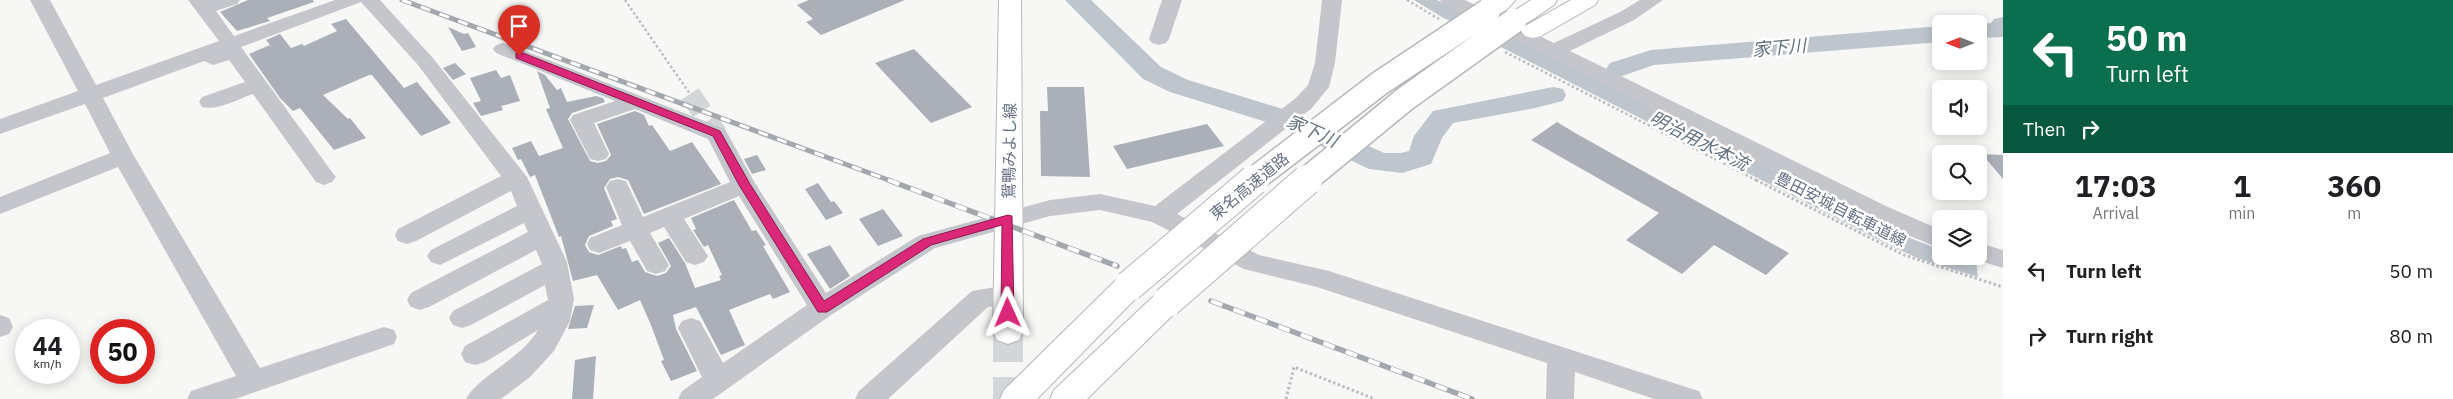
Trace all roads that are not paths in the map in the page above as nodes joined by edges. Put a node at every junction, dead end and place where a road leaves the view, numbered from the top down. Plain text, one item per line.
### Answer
1 (40, 0) edge
2 (230, 0) edge
3 (355, 0) edge
4 (1010, 0) edge
5 (1172, 0) edge
6 (1332, 0) edge
7 (1450, 0) edge
8 (1546, 0) edge
9 (1587, 0) edge
10 (1653, 0) edge
11 (202, 5) edge
12 (305, 8) dead end
13 (1510, 16) edge
14 (1159, 39) dead end
15 (229, 44) junction
16 (503, 49) dead end
17 (1554, 51) junction
18 (425, 61) junction
19 (257, 85) junction
20 (92, 95) junction
21 (210, 102) dead end
22 (635, 102) junction
23 (0, 120) edge
24 (0, 127) edge
25 (598, 154) dead end
26 (124, 156) junction
27 (324, 177) dead end
28 (515, 179) junction
29 (744, 185) junction
30 (618, 187) dead end
31 (0, 206) edge
32 (532, 209) junction
33 (1159, 215) junction
34 (670, 216) junction
35 (1008, 219) junction
36 (636, 229) junction
37 (407, 235) dead end
38 (543, 235) junction
39 (1932, 236) edge
40 (599, 244) dead end
41 (1987, 254) edge
42 (440, 256) dead end
43 (695, 256) dead end
44 (2003, 259) edge
45 (656, 265) dead end
46 (555, 268) junction
47 (1007, 295) junction
48 (420, 300) dead end
49 (560, 305) junction
50 (822, 308) junction
51 (462, 318) dead end
52 (691, 328) dead end
53 (1008, 332) tunnel mouth
54 (384, 337) dead end
55 (476, 354) dead end
56 (1561, 359) junction
57 (1097, 367) junction
58 (718, 380) junction
59 (253, 381) junction
60 (201, 399) edge
61 (480, 399) edge
62 (692, 399) edge
63 (869, 399) edge
64 (1016, 399) edge
65 (1066, 399) edge
66 (1078, 399) edge
67 (1560, 399) edge
68 (1689, 399) edge

1 - 20 street
2 - 11 street
3 - 18 street
3 - 20 street
4 - 35 main road, 鴛鴨みよし線
5 - 14 street
6 - 33 street
7 - 17 street
8 - 13 main road, 東名高速道路
9 - 13 main road
10 - 17 street
11 - 15 street
12 - 15 street
13 - 57 main road, 東名高速道路, bridge
13 - 64 main road, 東名高速道路, bridge
15 - 18 street
15 - 19 street
15 - 20 street
16 - 22 street
17 - 39 street
18 - 28 street
19 - 21 street
19 - 27 street
20 - 23 street
20 - 24 street
20 - 26 street
22 - 25 street
22 - 29 street
26 - 31 street
26 - 59 street
28 - 32 street
28 - 37 street
29 - 34 street
29 - 50 street
30 - 36 street
32 - 38 street
32 - 42 street
33 - 35 street
33 - 56 street
34 - 36 street
34 - 43 street
35 - 47 main road, 鴛鴨みよし線
35 - 50 street
36 - 40 street
36 - 45 street
38 - 46 street
38 - 48 street
41 - 44 street
46 - 49 street
46 - 51 street
47 - 53 main road, 鴛鴨みよし線
47 - 63 street
49 - 55 street
49 - 61 street
50 - 58 street
52 - 58 street
54 - 59 street
56 - 67 street
56 - 68 street
57 - 65 main road, 東名高速道路
57 - 66 main road
58 - 62 street
59 - 60 street

